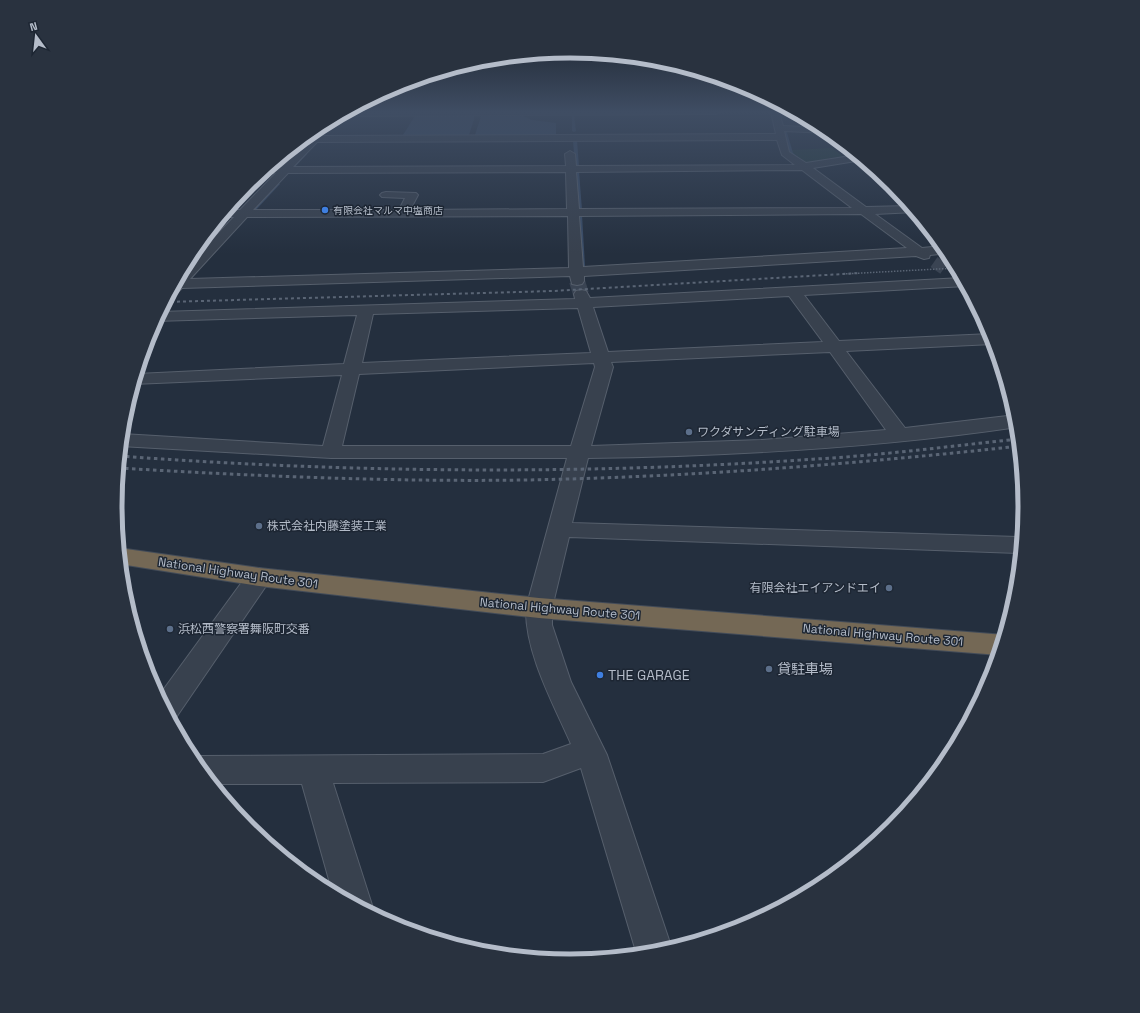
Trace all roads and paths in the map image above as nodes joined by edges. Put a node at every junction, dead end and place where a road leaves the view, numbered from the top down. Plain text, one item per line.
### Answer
1 (293, 159) edge
2 (571, 159) edge
3 (794, 159) edge
4 (852, 159) edge
5 (804, 167) junction
6 (571, 169) junction
7 (273, 170) edge
8 (284, 170) junction
9 (386, 195) dead end
10 (905, 209) edge
11 (863, 211) junction
12 (573, 212) junction
13 (404, 213) junction
14 (230, 214) edge
15 (243, 214) junction
16 (938, 251) tunnel mouth
17 (920, 252) junction
18 (934, 262) tunnel mouth
19 (189, 270) edge
20 (948, 272) tunnel mouth
21 (955, 277) edge
22 (959, 283) edge
23 (180, 285) edge
24 (579, 287) junction
25 (793, 291) junction
26 (366, 311) junction
27 (164, 317) edge
28 (986, 339) edge
29 (834, 346) junction
30 (601, 358) junction
31 (352, 369) junction
32 (140, 379) edge
33 (1010, 422) edge
34 (900, 435) junction
35 (126, 440) edge
36 (331, 452) junction
37 (579, 453) junction
38 (560, 528) junction
39 (1017, 545) edge
40 (124, 557) edge
41 (259, 578) junction
42 (539, 608) junction
43 (997, 645) edge
44 (168, 705) edge
45 (590, 751) junction
46 (207, 770) edge
47 (318, 770) junction
48 (352, 898) edge
49 (654, 947) edge

1 - 8 street
2 - 6 street
3 - 5 street
4 - 5 street
5 - 6 street
5 - 11 street
6 - 8 street
6 - 12 street
7 - 8 street
8 - 15 street
9 - 13 street
10 - 11 street
11 - 12 street
11 - 17 street
12 - 13 street
12 - 24 street
13 - 15 street
14 - 15 street
15 - 19 street
16 - 17 street
17 - 18 street
17 - 24 street
20 - 21 street
22 - 25 street
23 - 24 street
24 - 25 street
24 - 26 street
24 - 30 street
25 - 29 street
26 - 27 street
26 - 31 street
28 - 29 street
29 - 30 street
29 - 34 street
30 - 31 street
30 - 37 street
31 - 32 street
31 - 36 street
33 - 34 street
34 - 37 street
35 - 36 street
36 - 37 street
37 - 38 street
38 - 39 street
38 - 42 street
40 - 41 highway, National Highway Route 301
41 - 42 highway, National Highway Route 301
41 - 44 street
42 - 43 highway, National Highway Route 301
42 - 45 street
45 - 47 street
45 - 49 street
46 - 47 street
47 - 48 street

